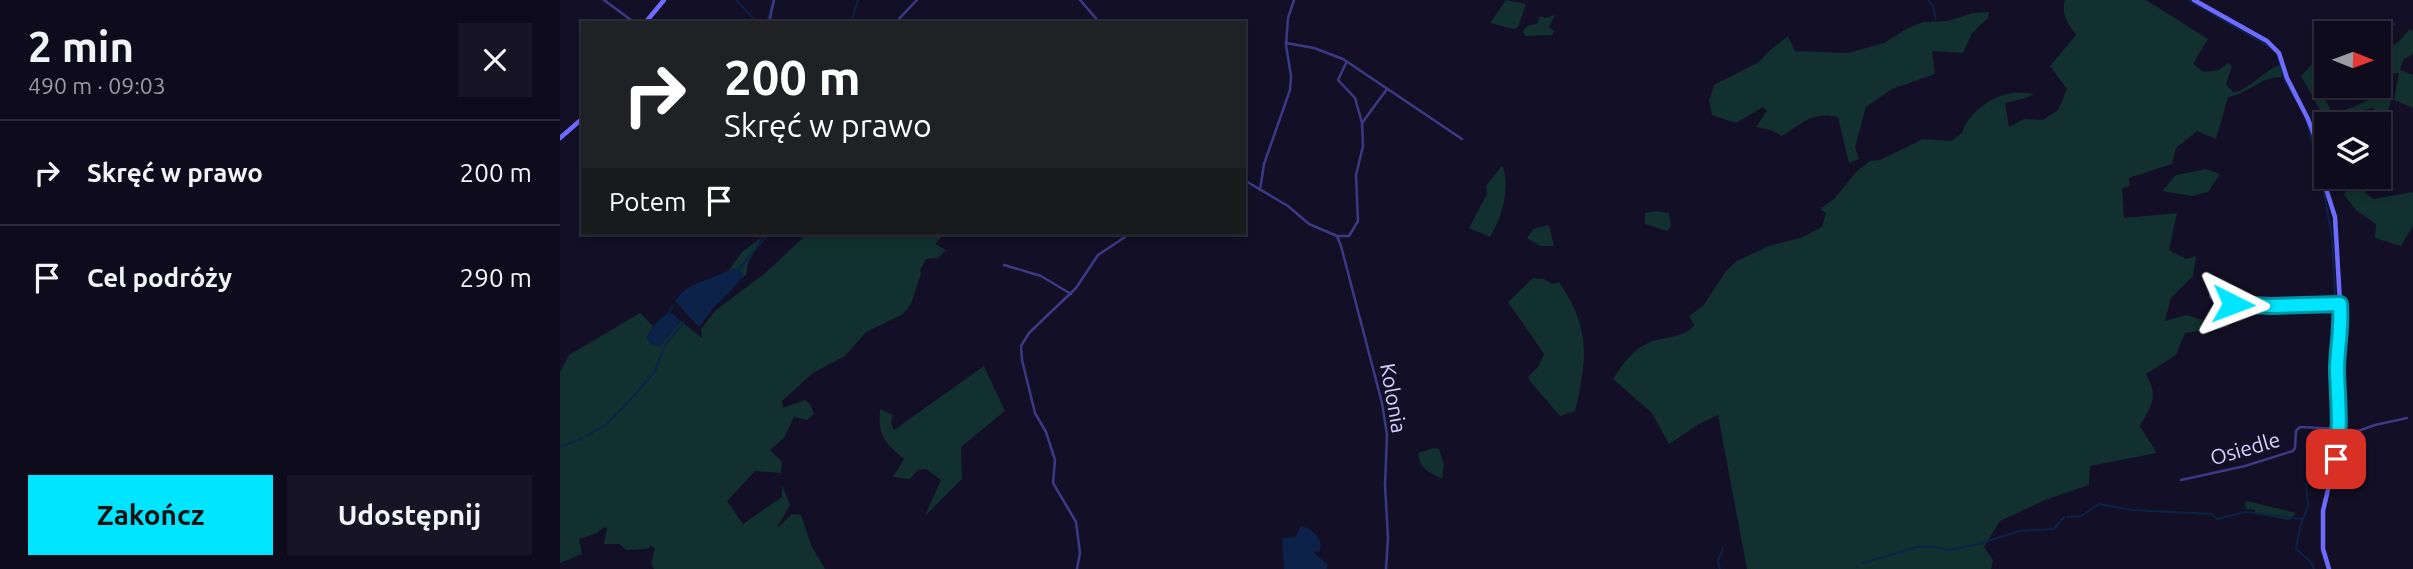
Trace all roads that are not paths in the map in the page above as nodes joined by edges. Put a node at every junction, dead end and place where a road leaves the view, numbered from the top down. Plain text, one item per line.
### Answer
1 (604, 0) edge
2 (664, 0) edge
3 (774, 0) edge
4 (917, 0) edge
5 (1080, 0) edge
6 (1294, 0) edge
7 (2194, 0) edge
8 (632, 21) edge
9 (647, 21) edge
10 (769, 21) edge
11 (897, 21) edge
12 (1099, 21) edge
13 (1286, 43) junction
14 (1346, 63) junction
15 (1387, 89) junction
16 (581, 120) edge
17 (1362, 123) junction
18 (560, 138) edge
19 (1462, 139) dead end
20 (1246, 181) edge
21 (1260, 190) junction
22 (1128, 235) edge
23 (1338, 236) junction
24 (1004, 265) dead end
25 (2212, 281) dead end
26 (1071, 294) junction
27 (2337, 305) junction
28 (2407, 418) dead end
29 (2336, 429) junction
30 (2337, 453) junction
31 (2181, 480) dead end
32 (1077, 569) edge
33 (1386, 569) edge
34 (2329, 569) edge

1 - 8 street
2 - 9 main road
3 - 10 street
4 - 11 street
5 - 12 street
6 - 13 street
7 - 27 main road
13 - 14 street
13 - 21 street
14 - 15 street
14 - 17 street
15 - 17 street
15 - 19 street
16 - 18 main road
17 - 23 street
20 - 21 street
21 - 23 street
22 - 26 street
23 - 33 street, Kolonia
24 - 26 street
25 - 27 street
26 - 32 street
27 - 29 main road
28 - 30 street
29 - 30 main road
29 - 31 street, Osiedle
30 - 34 main road

